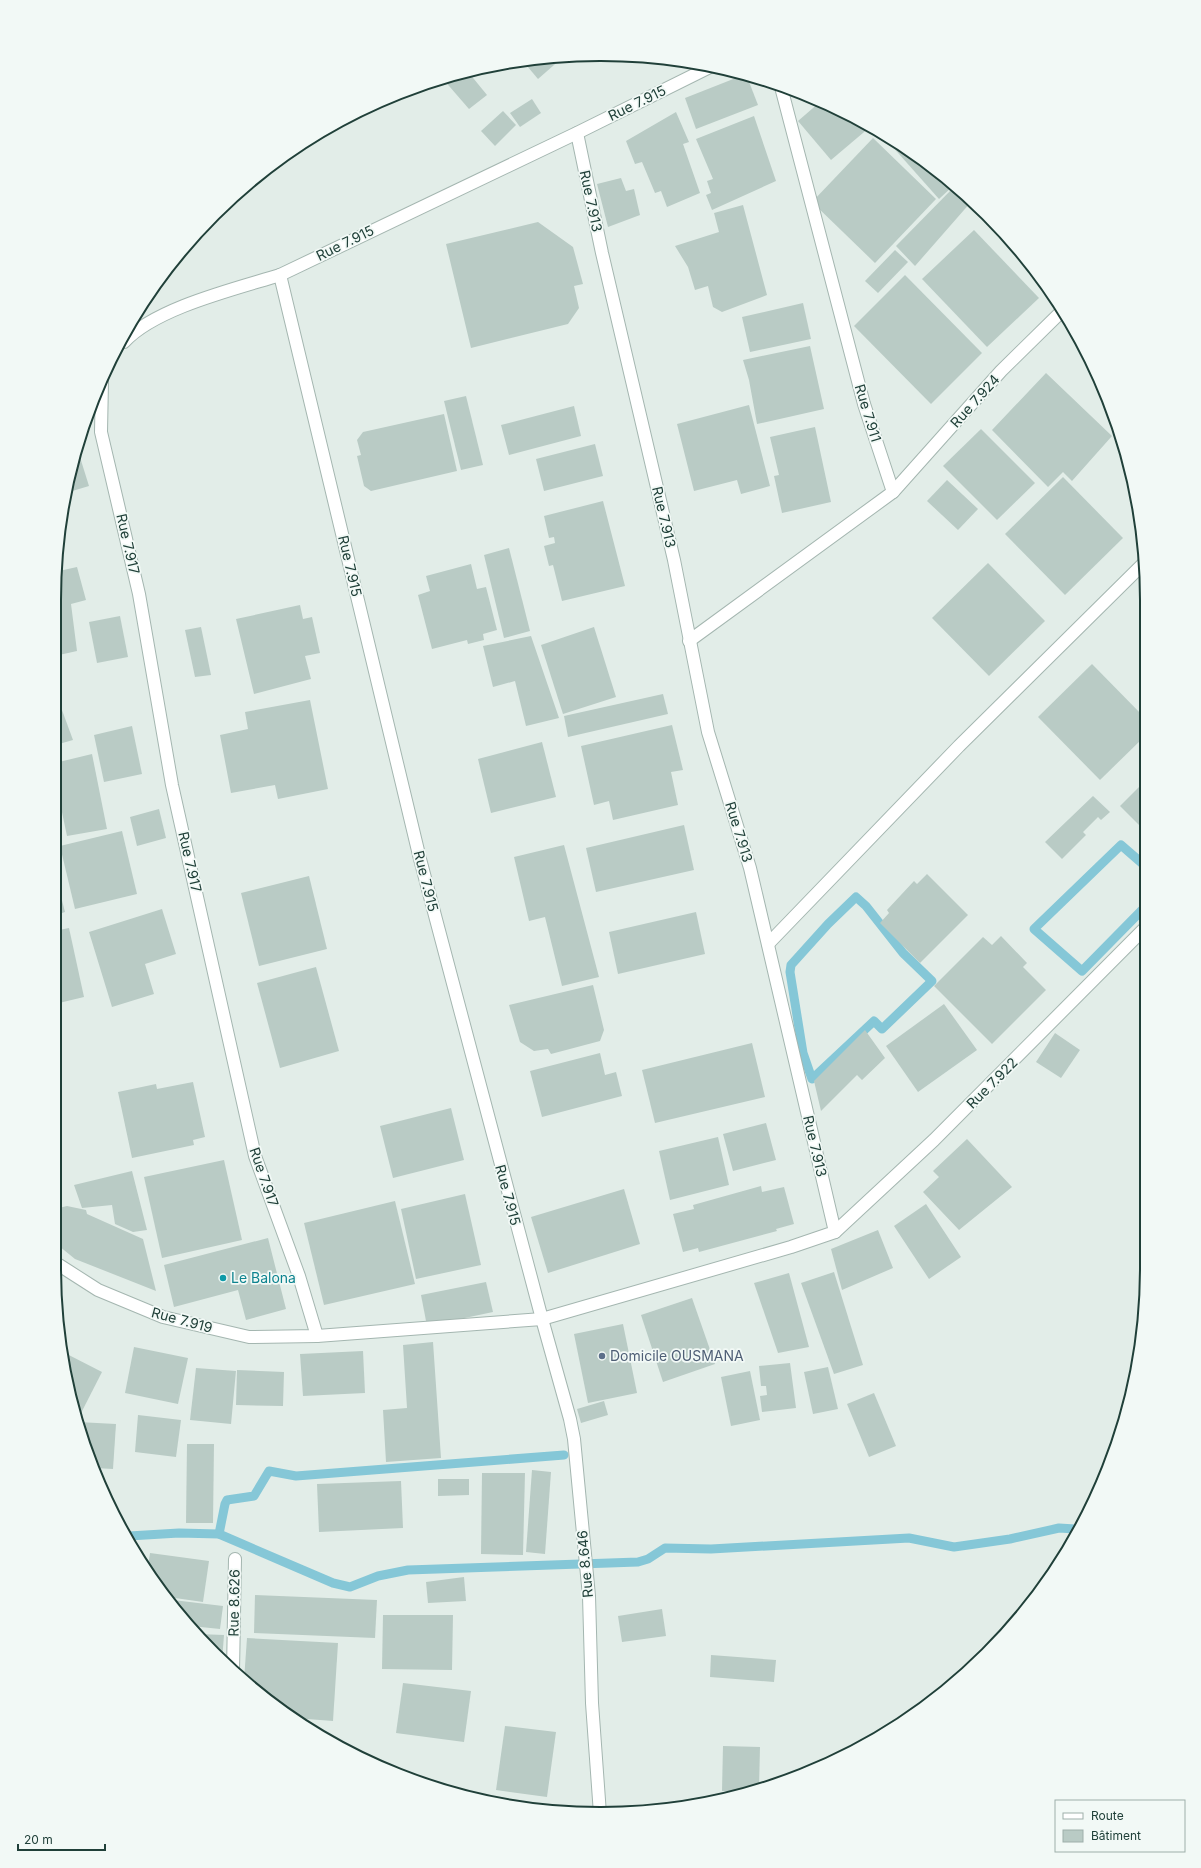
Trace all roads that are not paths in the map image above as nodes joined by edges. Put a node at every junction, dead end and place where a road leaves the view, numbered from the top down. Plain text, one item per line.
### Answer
1 (703, 71) edge
2 (783, 93) edge
3 (577, 133) junction
4 (280, 275) junction
5 (1058, 315) edge
6 (131, 335) edge
7 (102, 395) edge
8 (893, 492) junction
9 (1139, 568) edge
10 (689, 641) junction
11 (1140, 933) edge
12 (768, 944) junction
13 (835, 1232) junction
14 (61, 1266) edge
15 (542, 1319) junction
16 (317, 1336) junction
17 (235, 1559) dead end
18 (233, 1662) edge
19 (599, 1807) edge

1 - 3 street, Rue 7.915
2 - 8 street, Rue 7.911
3 - 4 street, Rue 7.915
3 - 10 street, Rue 7.913
4 - 6 street
4 - 15 street, Rue 7.915
5 - 8 street, Rue 7.924
7 - 16 street, Rue 7.917
8 - 10 street
9 - 12 street
10 - 12 street, Rue 7.913
11 - 13 street, Rue 7.922
12 - 13 street, Rue 7.913
13 - 15 street
14 - 16 street, Rue 7.919
15 - 16 street, Rue 7.919
15 - 19 street, Rue 8.646
17 - 18 street, Rue 8.626

